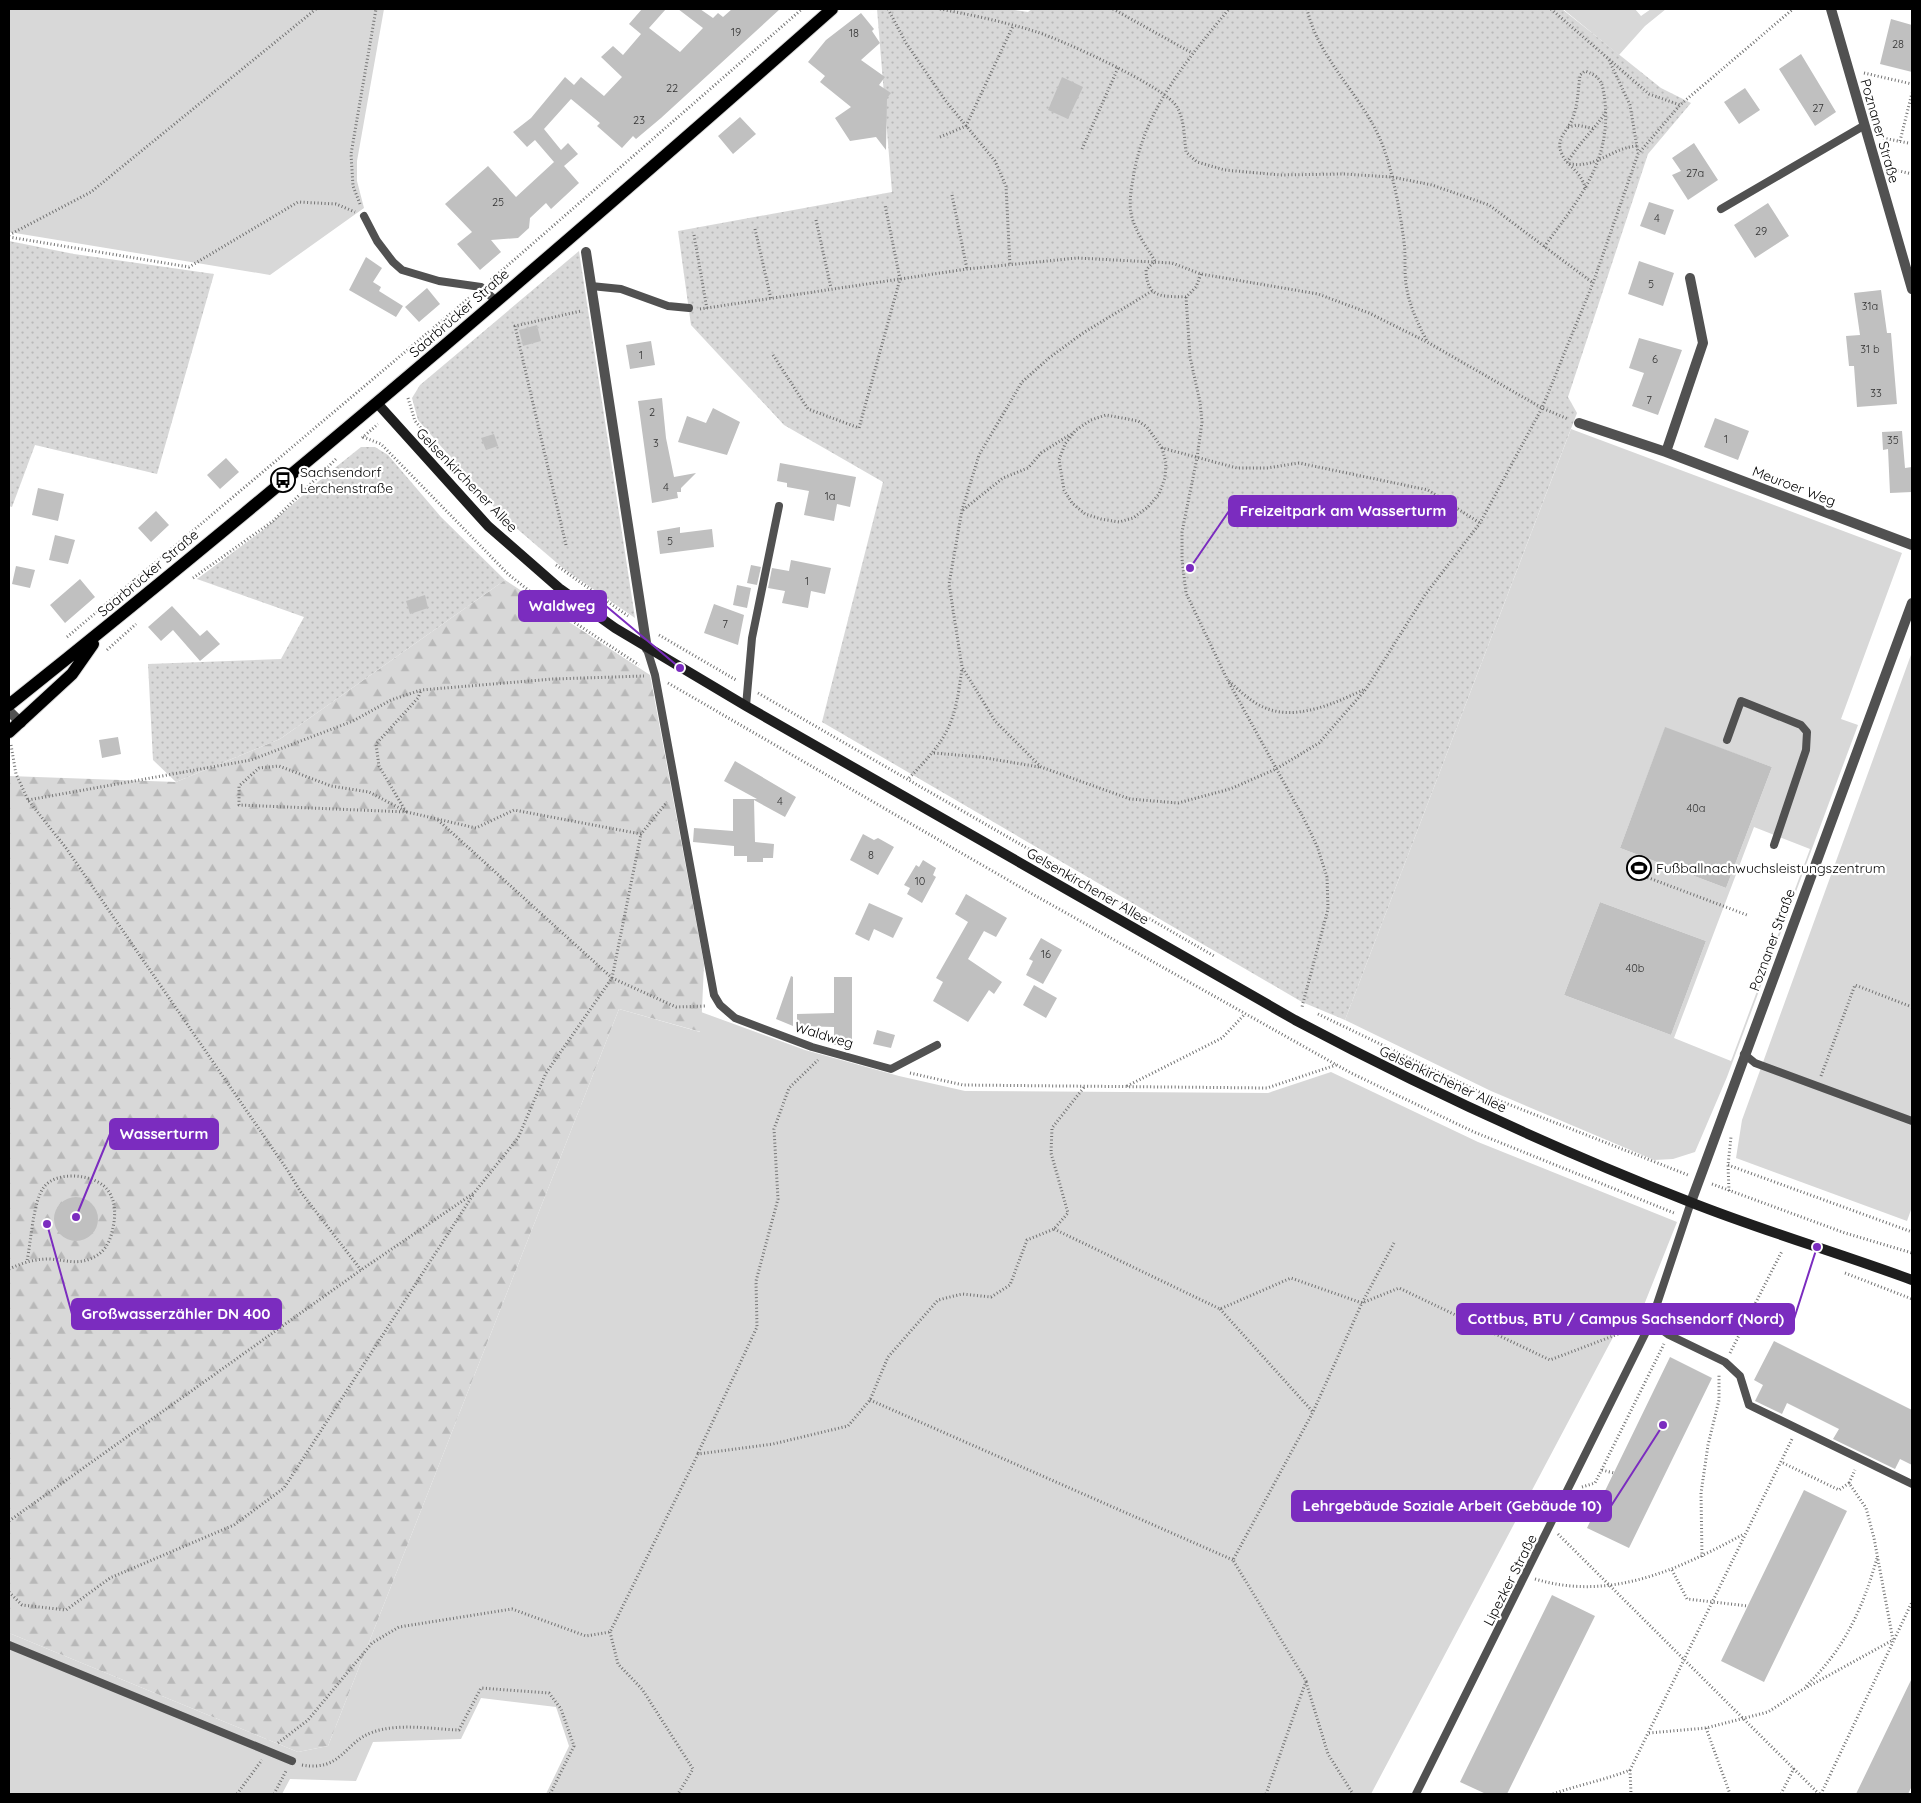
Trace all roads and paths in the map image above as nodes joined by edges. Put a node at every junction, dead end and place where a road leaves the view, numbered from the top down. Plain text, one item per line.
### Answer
1 (316, 9) edge
2 (376, 9) edge
3 (802, 9) edge
4 (832, 9) edge
5 (888, 9) edge
6 (940, 9) edge
7 (1113, 9) edge
8 (1229, 9) edge
9 (1307, 9) edge
10 (1551, 9) edge
11 (1794, 9) edge
12 (1831, 9) edge
13 (1013, 26) junction
14 (1192, 53) junction
15 (1607, 58) junction
16 (1118, 68) junction
17 (1848, 70) junction
18 (1912, 84) edge
19 (1164, 93) junction
20 (1912, 93) edge
21 (1680, 105) junction
22 (1606, 111) junction
23 (966, 126) junction
24 (1567, 128) junction
25 (1595, 129) junction
26 (1866, 130) junction
27 (940, 137) dead end
28 (1900, 141) junction
29 (1908, 143) dead end
30 (1637, 146) junction
31 (1082, 149) dead end
32 (1638, 154) junction
33 (1600, 158) junction
34 (1567, 162) junction
35 (1876, 165) junction
36 (1912, 174) edge
37 (1392, 177) junction
38 (1586, 190) junction
39 (952, 195) dead end
40 (886, 205) dead end
41 (1721, 209) dead end
42 (364, 216) junction
43 (816, 220) dead end
44 (755, 229) dead end
45 (694, 235) dead end
46 (9, 236) edge
47 (1544, 247) junction
48 (586, 252) dead end
49 (1154, 261) junction
50 (1010, 266) junction
51 (967, 269) junction
52 (1202, 274) junction
53 (1690, 278) dead end
54 (900, 279) junction
55 (1593, 283) junction
56 (591, 286) junction
57 (481, 288) junction
58 (831, 288) junction
59 (1912, 289) edge
60 (1152, 291) junction
61 (1186, 297) junction
62 (771, 299) junction
63 (496, 301) junction
64 (594, 308) junction
65 (689, 308) joint
66 (707, 309) junction
67 (1427, 342) junction
68 (773, 355) dead end
69 (408, 398) dead end
70 (378, 403) junction
71 (1542, 408) junction
72 (382, 421) dead end
73 (1580, 423) joint
74 (1075, 431) junction
75 (363, 437) dead end
76 (1162, 448) junction
77 (441, 451) dead end
78 (1666, 452) junction
79 (341, 455) dead end
80 (1197, 458) junction
81 (779, 506) dead end
82 (962, 510) junction
83 (1480, 523) junction
84 (566, 545) dead end
85 (1912, 545) edge
86 (549, 559) dead end
87 (190, 580) dead end
88 (1912, 603) edge
89 (144, 618) dead end
90 (643, 626) junction
91 (99, 634) junction
92 (62, 641) dead end
93 (647, 649) junction
94 (106, 650) dead end
95 (962, 667) junction
96 (655, 675) junction
97 (1227, 679) junction
98 (749, 687) junction
99 (1366, 689) junction
100 (421, 690) junction
101 (9, 706) edge
102 (746, 706) junction
103 (9, 711) edge
104 (21, 723) junction
105 (9, 732) edge
106 (1727, 740) dead end
107 (934, 753) junction
108 (1041, 767) junction
109 (1276, 768) junction
110 (909, 778) junction
111 (677, 790) junction
112 (28, 800) junction
113 (407, 812) junction
114 (438, 819) junction
115 (641, 834) junction
116 (1774, 845) dead end
117 (1641, 875) dead end
118 (1748, 915) dead end
119 (1217, 957) dead end
120 (612, 978) junction
121 (1294, 1002) dead end
122 (720, 1005) junction
123 (1302, 1007) junction
124 (1912, 1007) edge
125 (1244, 1014) dead end
126 (937, 1045) dead end
127 (828, 1052) junction
128 (1744, 1054) junction
129 (1337, 1065) dead end
130 (891, 1069) junction
131 (1085, 1086) junction
132 (1817, 1086) junction
133 (1126, 1087) junction
134 (1912, 1121) edge
135 (1728, 1165) dead end
136 (1700, 1180) junction
137 (474, 1193) junction
138 (1691, 1202) junction
139 (1054, 1229) junction
140 (1912, 1232) edge
141 (1394, 1243) dead end
142 (1782, 1251) dead end
143 (1912, 1252) edge
144 (27, 1260) junction
145 (1867, 1263) junction
146 (9, 1269) edge
147 (361, 1270) junction
148 (1912, 1272) edge
149 (1912, 1280) edge
150 (1362, 1304) junction
151 (1220, 1308) junction
152 (1651, 1322) junction
153 (1725, 1362) junction
154 (870, 1400) junction
155 (1312, 1412) junction
156 (1797, 1429) junction
157 (698, 1454) junction
158 (1781, 1462) junction
159 (1602, 1470) dead end
160 (1614, 1472) dead end
161 (1912, 1484) edge
162 (9, 1521) edge
163 (1558, 1533) dead end
164 (1745, 1534) junction
165 (1702, 1557) junction
166 (1877, 1558) junction
167 (1233, 1560) junction
168 (1672, 1570) junction
169 (1535, 1579) dead end
170 (1611, 1585) junction
171 (9, 1592) edge
172 (1912, 1602) edge
173 (1710, 1603) junction
174 (1748, 1606) dead end
175 (610, 1632) junction
176 (1893, 1640) junction
177 (9, 1645) edge
178 (1684, 1658) junction
179 (1306, 1681) junction
180 (1802, 1690) junction
181 (1745, 1719) junction
182 (1706, 1728) junction
183 (1649, 1733) junction
184 (270, 1750) junction
185 (292, 1760) junction
186 (1794, 1768) junction
187 (1630, 1770) junction
188 (237, 1794) edge
189 (274, 1794) edge
190 (550, 1794) edge
191 (678, 1794) edge
192 (1266, 1794) edge
193 (1353, 1794) edge
194 (1416, 1794) edge
195 (1553, 1794) edge
196 (1631, 1794) edge
197 (1730, 1794) edge
198 (1781, 1794) edge
199 (1820, 1794) edge

1 - 46 path
2 - 42 path
3 - 57 path
4 - 63 main road, Saarbrücker Straße
5 - 23 path
6 - 13 path
7 - 14 path
8 - 14 path
9 - 37 path
10 - 15 path
11 - 21 path
12 - 17 street, Poznaner Straße
13 - 16 path
13 - 23 path
14 - 19 path
15 - 21 path
15 - 30 path
16 - 19 path
16 - 31 path
17 - 18 path
17 - 26 street, Poznaner Straße
19 - 37 path
19 - 49 path
20 - 28 path
21 - 32 path
22 - 24 path
22 - 25 path
22 - 33 path
23 - 27 path
23 - 50 path
24 - 25 path
24 - 34 path
25 - 34 path
26 - 28 path
26 - 35 street, Poznaner Straße
26 - 41 lane
28 - 29 path
30 - 32 path
30 - 33 path
32 - 55 path
33 - 34 path
33 - 38 path
34 - 38 path
35 - 36 path
35 - 59 street, Poznaner Straße
37 - 47 path
37 - 67 path
38 - 47 path
39 - 51 path
40 - 54 path
42 - 46 path
42 - 57 lane
43 - 58 path
44 - 62 path
45 - 66 path
47 - 55 path
48 - 56 street
49 - 50 path
49 - 52 path
49 - 60 path
50 - 51 path
51 - 54 path
52 - 61 path
52 - 67 path
53 - 78 street
54 - 58 path
54 - 68 path
55 - 71 path
56 - 64 street
56 - 65 lane
57 - 63 lane
57 - 92 path
58 - 62 path
60 - 61 path
60 - 82 path
61 - 80 path
62 - 66 path
63 - 70 main road, Saarbrücker Straße
64 - 84 path
64 - 90 street
65 - 66 path
67 - 71 path
69 - 77 path
70 - 91 main road, Saarbrücker Straße
70 - 93 main road, Gelsenkirchener Allee
71 - 73 path
71 - 83 path
72 - 75 path
73 - 78 street, Meuroer Weg
74 - 76 path
74 - 76 path
74 - 82 path
76 - 80 path
78 - 85 street, Meuroer Weg
79 - 87 path
80 - 83 path
80 - 97 path
81 - 98 lane
82 - 95 path
83 - 99 path
86 - 90 path
88 - 128 street, Poznaner Straße
89 - 94 path
90 - 93 street
90 - 98 path
91 - 101 main road, Saarbrücker Straße
91 - 104 main road, Saarbrücker Straße
93 - 96 lane
93 - 102 main road, Gelsenkirchener Allee
95 - 107 path
95 - 108 path
96 - 100 path
96 - 111 lane
97 - 99 path
97 - 109 path
98 - 102 lane
98 - 110 path
99 - 109 path
100 - 112 path
100 - 113 path
102 - 138 main road, Gelsenkirchener Allee
103 - 104 street
104 - 105 main road, Saarbrücker Straße
105 - 112 path
106 - 116 lane
107 - 108 path
107 - 110 path
108 - 109 path
109 - 123 path
110 - 119 path
111 - 115 path
111 - 122 lane
112 - 147 path
113 - 113 path
113 - 114 path
114 - 115 path
114 - 120 path
115 - 120 path
117 - 118 path
120 - 122 path
120 - 137 path
121 - 123 path
122 - 127 lane, Waldweg
123 - 136 path
124 - 132 path
125 - 133 path
126 - 130 lane
127 - 130 lane, Waldweg
127 - 157 path
128 - 132 lane
128 - 136 street, Poznaner Straße
129 - 133 path
130 - 131 path
131 - 133 path
131 - 139 path
132 - 134 lane
135 - 140 path
136 - 138 street, Poznaner Straße
136 - 143 path
137 - 147 path
137 - 171 path
138 - 145 main road, Gelsenkirchener Allee
138 - 152 lane, Lipezker Straße
139 - 151 path
139 - 154 path
141 - 150 path
142 - 153 path
144 - 144 path
144 - 146 path
145 - 148 main road, Gelsenkirchener Allee
145 - 149 main road, Gelsenkirchener Allee
147 - 162 path
150 - 151 path
150 - 152 path
150 - 155 path
151 - 155 path
152 - 153 lane
152 - 194 lane, Lipezker Straße
153 - 156 lane
153 - 165 path
154 - 157 path
154 - 167 path
155 - 167 path
156 - 158 path
156 - 161 lane
157 - 175 path
158 - 164 path
158 - 166 path
159 - 160 path
163 - 170 path
164 - 165 path
164 - 173 path
165 - 168 path
166 - 176 path
166 - 180 path
167 - 179 path
168 - 170 path
168 - 173 path
169 - 170 path
170 - 178 path
172 - 176 path
173 - 174 path
173 - 178 path
175 - 184 path
175 - 191 path
176 - 180 path
176 - 199 path
177 - 184 lane
178 - 181 path
178 - 183 path
179 - 192 path
179 - 193 path
180 - 181 path
181 - 182 path
181 - 186 path
182 - 183 path
182 - 197 path
183 - 187 path
184 - 185 lane
184 - 188 path
185 - 189 path
185 - 190 path
186 - 198 path
186 - 199 path
187 - 195 path
187 - 196 path

